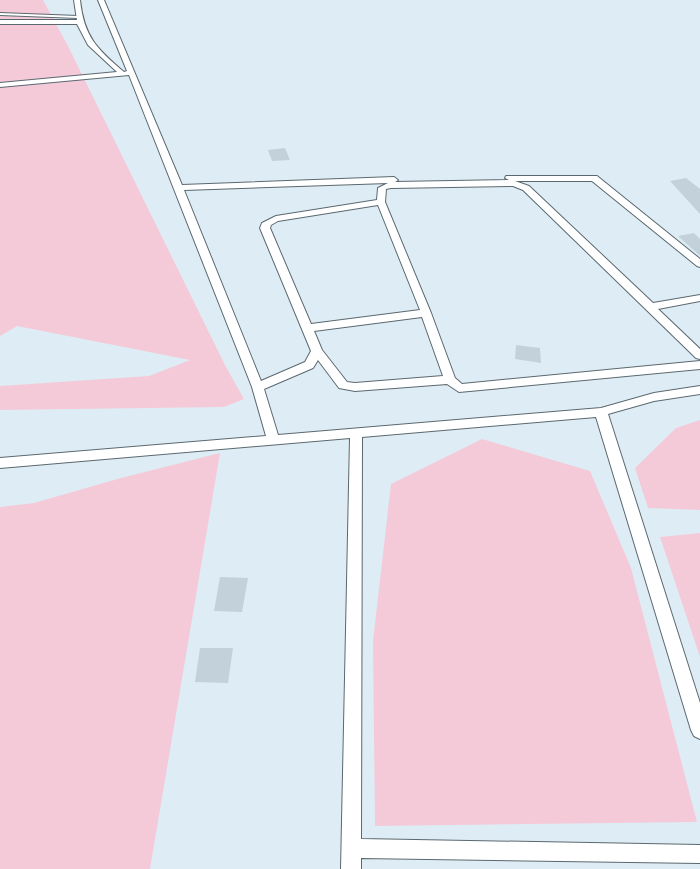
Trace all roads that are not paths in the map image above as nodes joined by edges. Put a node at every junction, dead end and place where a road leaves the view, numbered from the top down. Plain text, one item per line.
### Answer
1 (77, 0) edge
2 (101, 0) edge
3 (0, 14) edge
4 (79, 20) junction
5 (0, 22) edge
6 (127, 73) junction
7 (0, 85) edge
8 (179, 188) junction
9 (381, 202) junction
10 (700, 264) edge
11 (700, 298) edge
12 (651, 308) junction
13 (426, 313) junction
14 (307, 328) junction
15 (317, 351) junction
16 (700, 355) edge
17 (700, 365) edge
18 (450, 380) junction
19 (258, 387) junction
20 (700, 390) edge
21 (601, 412) junction
22 (356, 433) junction
23 (272, 440) junction
24 (0, 463) edge
25 (700, 730) edge
26 (351, 848) junction
27 (700, 854) edge
28 (351, 869) edge

1 - 4 street
2 - 6 street
3 - 4 lane
4 - 5 street
4 - 6 street
6 - 7 street
6 - 8 street
8 - 10 street
8 - 19 street
9 - 12 street
9 - 13 street
9 - 14 street
11 - 12 street
12 - 16 street
13 - 14 street
13 - 18 street
14 - 15 street
15 - 18 street
15 - 19 street
17 - 18 street
19 - 23 street
20 - 21 street
21 - 22 street
21 - 25 street
22 - 23 street
22 - 26 street
23 - 24 street
26 - 27 street
26 - 28 street

